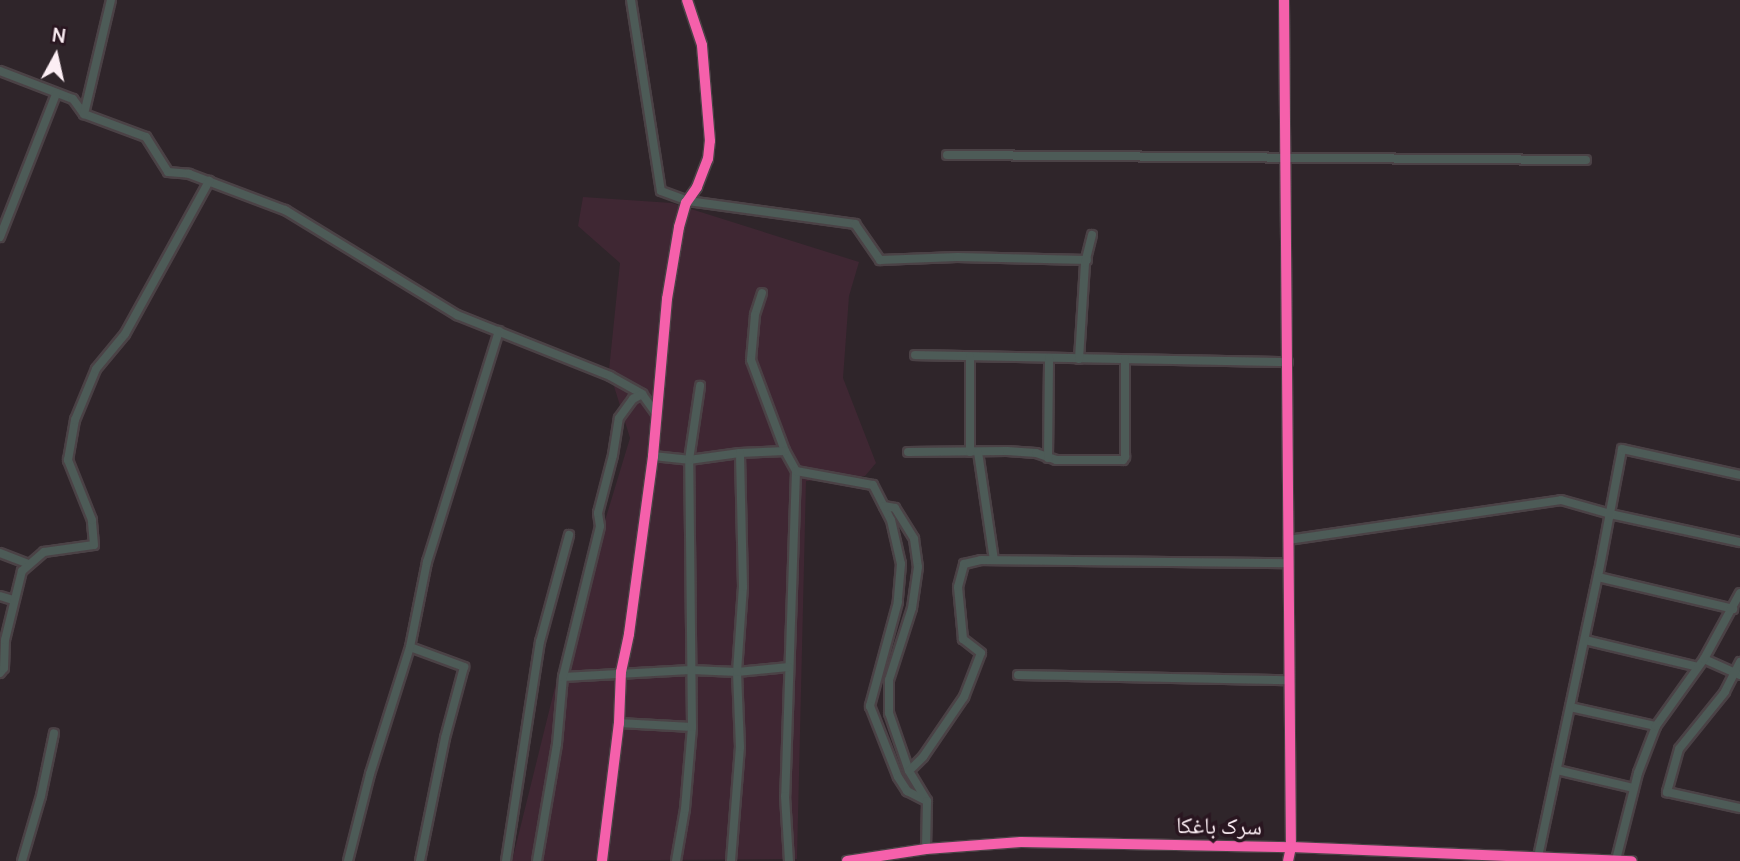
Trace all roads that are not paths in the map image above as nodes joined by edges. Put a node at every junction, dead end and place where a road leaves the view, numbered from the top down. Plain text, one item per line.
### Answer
1 (111, 0) edge
2 (631, 0) edge
3 (687, 0) edge
4 (1284, 0) edge
5 (0, 71) edge
6 (56, 94) junction
7 (84, 114) junction
8 (947, 155) dead end
9 (1286, 159) junction
10 (1586, 160) dead end
11 (209, 181) junction
12 (688, 201) junction
13 (1092, 235) dead end
14 (0, 237) edge
15 (1087, 260) junction
16 (762, 293) dead end
17 (499, 331) junction
18 (915, 355) dead end
19 (971, 357) junction
20 (1049, 358) junction
21 (1079, 359) junction
22 (1125, 359) junction
23 (1288, 362) junction
24 (700, 386) dead end
25 (642, 394) junction
26 (656, 413) junction
27 (785, 452) junction
28 (908, 452) dead end
29 (974, 452) junction
30 (740, 453) junction
31 (653, 456) junction
32 (1048, 458) junction
33 (689, 460) junction
34 (796, 471) junction
35 (1740, 475) edge
36 (884, 506) junction
37 (1610, 514) junction
38 (569, 535) dead end
39 (1288, 540) junction
40 (1740, 542) edge
41 (0, 553) edge
42 (994, 560) junction
43 (1287, 563) junction
44 (29, 564) junction
45 (1598, 577) junction
46 (0, 596) edge
47 (1739, 598) edge
48 (13, 600) junction
49 (1733, 609) junction
50 (1585, 640) junction
51 (410, 647) junction
52 (1740, 662) edge
53 (1701, 663) junction
54 (789, 667) junction
55 (691, 670) junction
56 (621, 672) junction
57 (737, 672) junction
58 (0, 673) edge
59 (1018, 675) dead end
60 (1737, 675) edge
61 (563, 677) junction
62 (1288, 680) junction
63 (1570, 707) junction
64 (620, 723) junction
65 (1656, 726) junction
66 (692, 727) junction
67 (54, 733) dead end
68 (1557, 770) junction
69 (909, 771) junction
70 (1634, 788) junction
71 (927, 801) junction
72 (1740, 808) edge
73 (1291, 847) junction
74 (926, 849) junction
75 (1538, 857) junction
76 (1616, 860) edge
77 (22, 861) edge
78 (348, 861) edge
79 (420, 861) edge
80 (506, 861) edge
81 (537, 861) edge
82 (601, 861) edge
83 (676, 861) edge
84 (731, 861) edge
85 (789, 861) edge
86 (848, 861) edge
87 (1288, 861) edge
88 (1632, 861) edge

1 - 7 street
2 - 12 street
3 - 12 street
4 - 9 street
5 - 6 street
6 - 7 street
6 - 14 street
7 - 11 street
8 - 9 street
9 - 10 street
9 - 23 street
11 - 17 street
11 - 44 street
12 - 15 street
12 - 26 street
13 - 15 street
15 - 21 street
16 - 27 street
17 - 25 street
17 - 51 street
18 - 19 street
19 - 20 street
19 - 29 street
20 - 21 street
20 - 32 street
21 - 22 street
22 - 23 street
22 - 32 street
23 - 39 street
24 - 33 street
25 - 26 street
25 - 61 street
26 - 31 street
27 - 30 street
27 - 34 street
28 - 29 street
29 - 32 street
29 - 42 street
30 - 33 street
30 - 57 street
31 - 33 street
31 - 56 street
33 - 55 street
34 - 36 street
34 - 54 street
35 - 37 street
36 - 69 street
36 - 71 street
37 - 39 street
37 - 40 street
37 - 45 street
38 - 80 street
39 - 43 street
41 - 44 street
42 - 43 street
42 - 69 street
43 - 62 street
44 - 48 street
45 - 49 street
45 - 50 street
46 - 48 street
47 - 49 street
48 - 58 street
49 - 53 street
50 - 53 street
50 - 63 street
51 - 78 street
51 - 79 street
52 - 60 street
53 - 60 street
53 - 65 street
54 - 57 street
54 - 85 street
55 - 56 street
55 - 57 street
55 - 66 street
56 - 61 street
56 - 64 street
57 - 84 street
59 - 62 street
60 - 72 street
61 - 81 street
62 - 73 street
63 - 65 street
63 - 68 street
64 - 66 street
64 - 82 street
65 - 70 street
66 - 83 street
67 - 77 street
68 - 70 street
68 - 75 street
69 - 71 street
70 - 76 street
71 - 74 street
73 - 74 street, سرک باغکا
73 - 75 street, سرک باغکا
73 - 87 street
74 - 86 street, سرک باغکا
75 - 76 street, سرک باغکا
76 - 88 street, سرک باغکا

